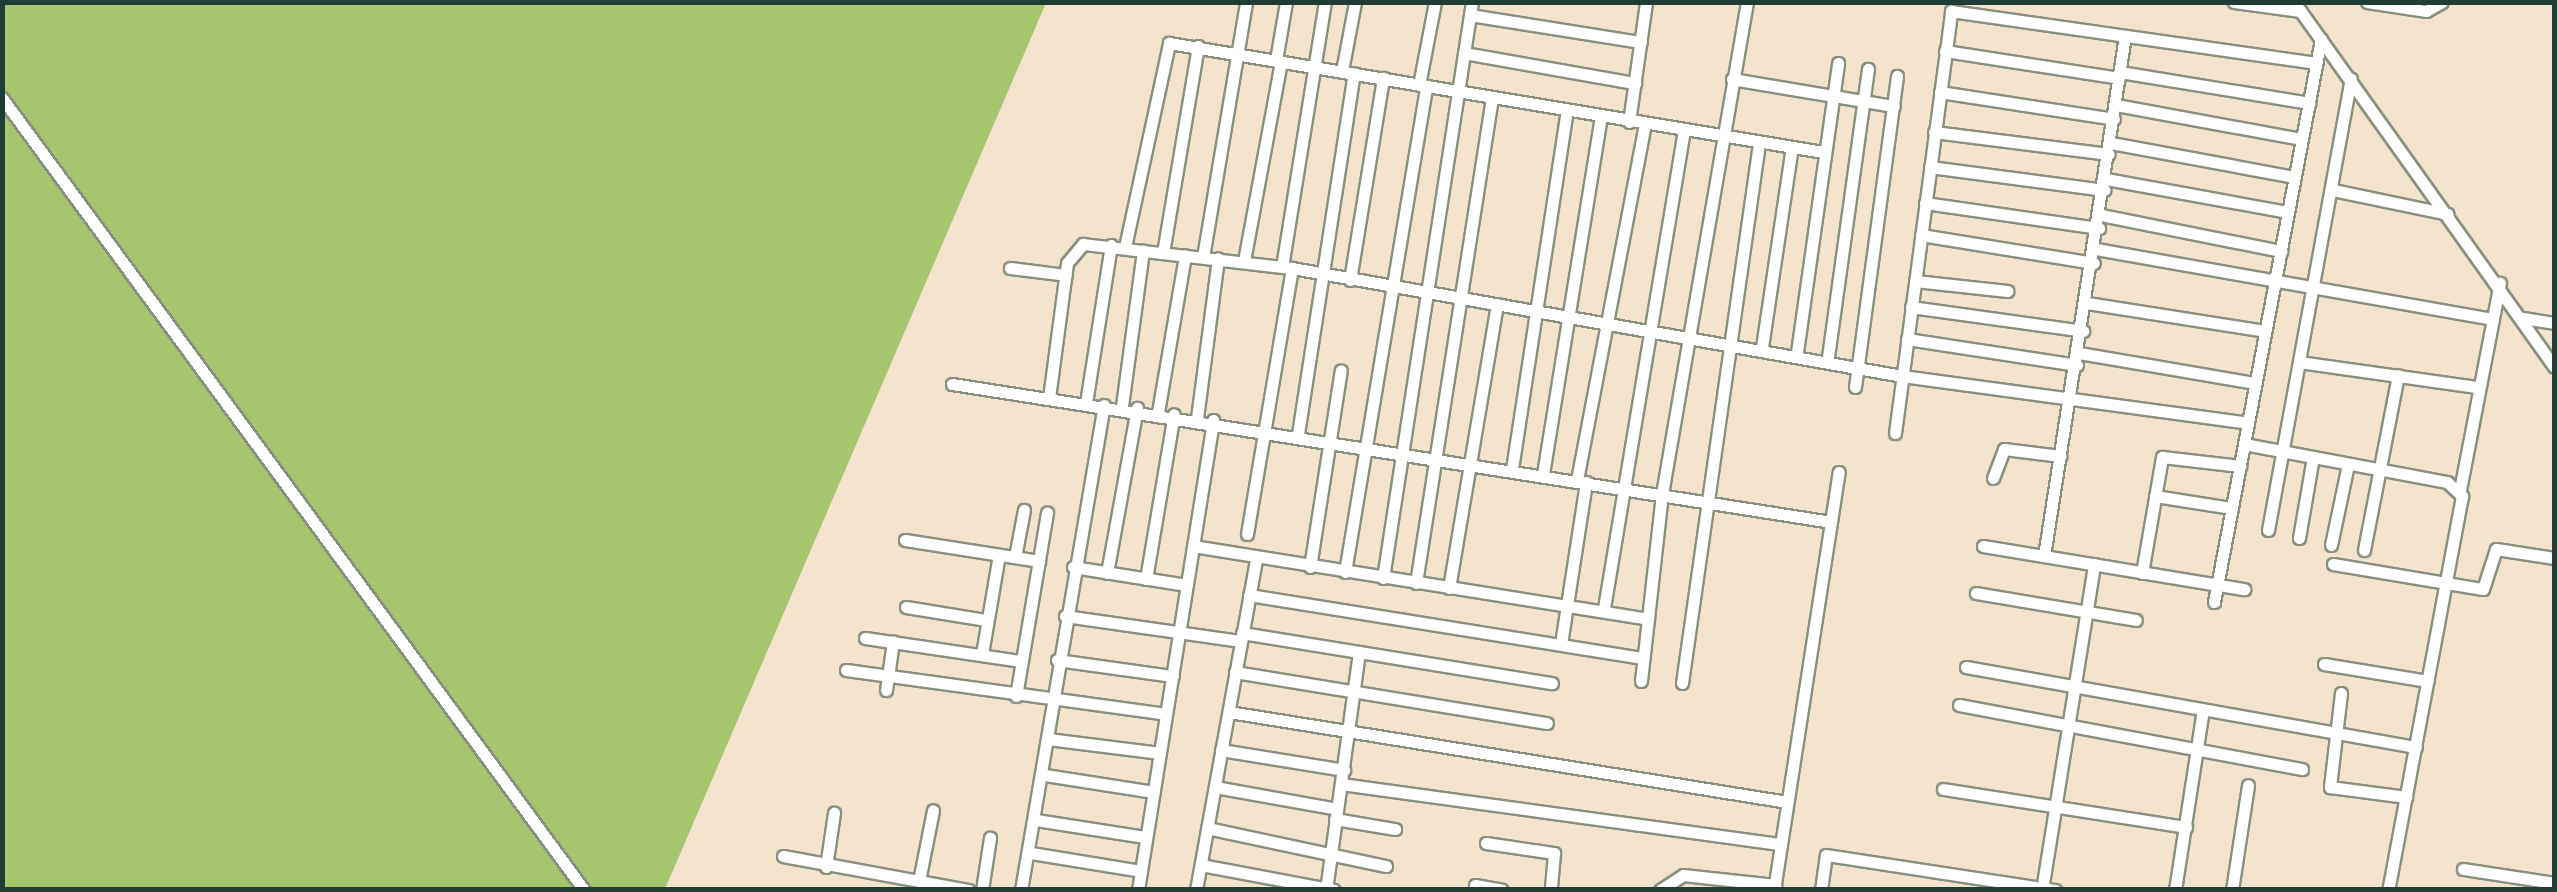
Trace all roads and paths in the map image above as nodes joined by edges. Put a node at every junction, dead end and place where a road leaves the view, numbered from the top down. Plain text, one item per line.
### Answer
1 (1246, 2) edge
2 (1286, 2) edge
3 (1325, 2) edge
4 (1356, 2) edge
5 (1435, 2) edge
6 (1746, 2) edge
7 (2234, 2) edge
8 (2442, 2) edge
9 (1644, 3) edge
10 (2372, 3) edge
11 (2412, 6) edge
12 (2297, 7) edge
13 (1471, 8) edge
14 (2125, 36) junction
15 (2321, 39) junction
16 (1641, 42) junction
17 (1198, 46) junction
18 (1945, 51) junction
19 (1236, 52) junction
20 (1464, 53) junction
21 (1278, 60) junction
22 (1838, 63) dead end
23 (2316, 63) junction
24 (1314, 66) junction
25 (1868, 69) dead end
26 (1348, 72) junction
27 (2120, 75) junction
28 (1897, 76) dead end
29 (1383, 78) junction
30 (1732, 79) junction
31 (2351, 79) junction
32 (1635, 83) junction
33 (1423, 86) junction
34 (1458, 92) junction
35 (1940, 92) junction
36 (1832, 96) junction
37 (2, 98) edge
38 (1492, 98) junction
39 (1862, 101) junction
40 (2309, 103) junction
41 (1894, 106) junction
42 (1567, 111) junction
43 (2115, 112) junction
44 (1601, 117) junction
45 (1629, 122) junction
46 (1645, 124) junction
47 (1684, 132) junction
48 (1934, 132) junction
49 (1724, 138) junction
50 (2302, 139) junction
51 (1759, 143) junction
52 (1792, 148) junction
53 (2110, 148) junction
54 (1823, 152) junction
55 (1930, 166) junction
56 (2295, 177) junction
57 (2105, 184) junction
58 (2334, 190) junction
59 (1925, 203) junction
60 (2288, 212) junction
61 (2448, 214) junction
62 (2100, 221) junction
63 (1921, 236) junction
64 (1118, 246) junction
65 (1143, 250) junction
66 (2281, 251) junction
67 (1164, 253) junction
68 (1184, 256) junction
69 (2095, 256) junction
70 (1203, 257) junction
71 (1218, 258) junction
72 (1244, 261) junction
73 (1010, 268) dead end
74 (1286, 268) junction
75 (1322, 274) junction
76 (1066, 275) junction
77 (1350, 280) junction
78 (1915, 280) junction
79 (2274, 283) junction
80 (2500, 283) junction
81 (1391, 288) junction
82 (2314, 289) junction
83 (2007, 291) dead end
84 (1425, 293) junction
85 (1460, 296) junction
86 (2088, 303) junction
87 (1497, 304) junction
88 (1911, 306) junction
89 (1532, 309) junction
90 (1568, 314) junction
91 (2523, 318) junction
92 (2492, 319) junction
93 (1610, 320) junction
94 (2554, 323) edge
95 (1646, 327) junction
96 (2266, 331) junction
97 (2083, 332) junction
98 (1688, 334) junction
99 (1907, 339) junction
100 (1730, 342) junction
101 (1762, 347) junction
102 (1797, 352) junction
103 (2549, 352) edge
104 (1828, 357) junction
105 (2078, 359) junction
106 (1858, 362) junction
107 (2298, 362) junction
108 (2554, 367) edge
109 (1341, 370) dead end
110 (2398, 375) junction
111 (1902, 376) junction
112 (2255, 383) junction
113 (952, 384) dead end
114 (1854, 387) dead end
115 (2478, 387) junction
116 (2072, 392) junction
117 (1050, 398) junction
118 (1086, 403) junction
119 (1104, 405) junction
120 (1122, 406) junction
121 (1137, 408) junction
122 (1158, 412) junction
123 (1174, 414) junction
124 (1196, 418) junction
125 (1214, 420) junction
126 (2248, 423) junction
127 (1266, 429) junction
128 (1895, 433) dead end
129 (1298, 434) junction
130 (1330, 440) junction
131 (2244, 444) junction
132 (1366, 445) junction
133 (2280, 450) junction
134 (1400, 451) junction
135 (2061, 456) junction
136 (1436, 457) junction
137 (2313, 457) junction
138 (1473, 463) junction
139 (2348, 464) junction
140 (2240, 466) junction
141 (1512, 469) junction
142 (2380, 470) junction
143 (1839, 472) dead end
144 (1542, 474) junction
145 (1993, 478) dead end
146 (1582, 481) junction
147 (1622, 487) junction
148 (2460, 490) junction
149 (1662, 494) junction
150 (2155, 496) junction
151 (1708, 502) junction
152 (2232, 508) junction
153 (1024, 510) dead end
154 (1047, 513) dead end
155 (1831, 522) junction
156 (2268, 530) dead end
157 (1247, 534) dead end
158 (2299, 538) dead end
159 (905, 540) dead end
160 (1193, 546) junction
161 (1983, 546) dead end
162 (2331, 546) dead end
163 (2364, 550) dead end
164 (999, 555) junction
165 (2044, 556) junction
166 (1015, 558) junction
167 (1256, 558) junction
168 (2554, 558) edge
169 (1039, 561) junction
170 (2094, 564) junction
171 (2334, 564) dead end
172 (1310, 566) junction
173 (1073, 568) junction
174 (1344, 572) junction
175 (1108, 573) junction
176 (2142, 573) junction
177 (1383, 578) junction
178 (1146, 579) junction
179 (1416, 583) junction
180 (2446, 583) junction
181 (2217, 585) junction
182 (1187, 586) junction
183 (1450, 588) junction
184 (2244, 589) dead end
185 (1976, 593) dead end
186 (1249, 595) junction
187 (2214, 602) dead end
188 (906, 606) dead end
189 (1568, 606) junction
190 (1604, 608) junction
191 (2086, 612) junction
192 (1064, 616) junction
193 (1648, 619) junction
194 (985, 620) junction
195 (2136, 620) dead end
196 (1177, 632) junction
197 (1241, 637) junction
198 (865, 638) dead end
199 (893, 642) junction
200 (1561, 644) junction
201 (1359, 652) junction
202 (982, 654) junction
203 (1643, 658) junction
204 (1021, 660) junction
205 (1058, 660) junction
206 (2324, 664) dead end
207 (1966, 667) dead end
208 (846, 670) dead end
209 (1235, 672) junction
210 (888, 676) junction
211 (1173, 676) junction
212 (1641, 681) dead end
213 (2428, 681) junction
214 (1552, 683) dead end
215 (1682, 684) dead end
216 (2072, 688) junction
217 (886, 690) dead end
218 (1356, 692) junction
219 (2342, 693) dead end
220 (1016, 696) junction
221 (1051, 702) junction
222 (1959, 705) dead end
223 (2202, 710) junction
224 (1228, 712) junction
225 (1166, 714) junction
226 (1547, 723) dead end
227 (2067, 727) junction
228 (2333, 732) junction
229 (1348, 735) junction
230 (1048, 739) junction
231 (2416, 747) junction
232 (1222, 750) junction
233 (2198, 750) junction
234 (1160, 753) junction
235 (2302, 769) dead end
236 (1045, 775) junction
237 (1342, 777) junction
238 (2248, 784) dead end
239 (1215, 787) junction
240 (1943, 789) dead end
241 (1154, 792) junction
242 (2406, 797) junction
243 (1788, 802) junction
244 (2055, 807) junction
245 (933, 810) dead end
246 (834, 814) dead end
247 (1336, 814) junction
248 (1036, 820) junction
249 (2186, 827) junction
250 (1208, 828) junction
251 (1395, 829) dead end
252 (1145, 837) junction
253 (990, 838) dead end
254 (1486, 843) dead end
255 (1781, 844) junction
256 (1331, 849) junction
257 (1030, 852) junction
258 (783, 856) dead end
259 (1201, 864) junction
260 (826, 866) junction
261 (1386, 866) dead end
262 (2464, 869) dead end
263 (1141, 871) junction
264 (919, 881) junction
265 (2554, 883) edge
266 (1475, 886) dead end
267 (1774, 887) edge
268 (1328, 889) edge
269 (2047, 889) edge
270 (584, 890) edge
271 (968, 890) edge
272 (982, 890) edge
273 (1021, 890) edge
274 (1138, 890) edge
275 (1196, 890) edge
276 (1502, 890) edge
277 (1551, 890) edge
278 (1660, 890) edge
279 (1821, 890) edge
280 (2174, 890) edge
281 (2232, 890) edge
282 (2388, 890) edge

1 - 19 street
2 - 21 street
3 - 24 street
4 - 26 street
5 - 33 street
6 - 30 street
7 - 12 street
8 - 11 street
9 - 16 street
10 - 11 street
12 - 15 street
13 - 16 street
13 - 20 street
14 - 18 street
14 - 23 street
14 - 27 street
15 - 23 street
15 - 31 street
16 - 32 street
17 - 19 street
17 - 64 street
17 - 67 street
18 - 27 street
18 - 35 street
19 - 21 street
19 - 70 street
20 - 32 street
20 - 34 street
21 - 24 street
21 - 72 street
22 - 36 street
23 - 40 street
24 - 26 street
24 - 74 street
25 - 39 street
26 - 29 street
26 - 75 street
27 - 40 street
27 - 43 street
28 - 41 street
29 - 33 street
29 - 77 street
30 - 36 street
30 - 49 street
31 - 58 street
31 - 61 street
32 - 45 street
33 - 34 street
33 - 81 street
34 - 38 street
34 - 84 street
35 - 43 street
35 - 48 street
36 - 39 street
36 - 54 street
37 - 270 street
38 - 42 street
38 - 85 street
39 - 41 street
39 - 104 street
40 - 50 street
41 - 106 street
42 - 44 street
42 - 89 street
43 - 50 street
43 - 53 street
44 - 45 street
44 - 90 street
45 - 46 street
46 - 47 street
46 - 93 street
47 - 49 street
47 - 95 street
48 - 53 street
48 - 55 street
49 - 51 street
49 - 98 street
50 - 56 street
51 - 52 street
51 - 100 street
52 - 54 street
52 - 101 street
53 - 56 street
53 - 57 street
54 - 102 street
55 - 57 street
55 - 59 street
56 - 60 street
57 - 60 street
57 - 62 street
58 - 61 street
58 - 82 street
59 - 62 street
59 - 63 street
60 - 66 street
61 - 80 street
62 - 66 street
62 - 69 street
63 - 69 street
63 - 78 street
64 - 65 street
64 - 76 street
64 - 118 street
65 - 67 street
65 - 120 street
66 - 79 street
67 - 68 street
68 - 70 street
68 - 122 street
69 - 79 street
69 - 86 street
70 - 71 street
71 - 72 street
71 - 124 street
72 - 74 street
73 - 76 street
74 - 75 street
74 - 127 street
75 - 77 street
75 - 129 street
76 - 117 street
77 - 81 street
78 - 83 street
78 - 88 street
79 - 82 street
79 - 96 street
80 - 91 street
80 - 92 street
81 - 84 street
81 - 132 street
82 - 92 street
82 - 107 street
84 - 85 street
84 - 134 street
85 - 87 street
85 - 136 street
86 - 96 street
86 - 97 street
87 - 89 street
87 - 138 street
88 - 97 street
88 - 99 street
89 - 90 street
89 - 141 street
90 - 93 street
90 - 144 street
91 - 94 street
91 - 103 street
92 - 115 street
93 - 95 street
93 - 146 street
95 - 98 street
95 - 147 street
96 - 112 street
97 - 105 street
98 - 100 street
98 - 149 street
99 - 105 street
99 - 111 street
100 - 101 street
100 - 151 street
101 - 102 street
102 - 104 street
103 - 108 street
104 - 106 street
105 - 112 street
105 - 116 street
106 - 111 street
106 - 114 street
107 - 110 street
107 - 133 street
109 - 130 street
110 - 115 street
110 - 142 street
111 - 116 street
111 - 128 street
112 - 126 street
113 - 117 street
115 - 148 street
116 - 126 street
116 - 135 street
117 - 118 street
118 - 119 street
119 - 120 street
119 - 173 street
120 - 121 street
121 - 122 street
121 - 175 street
122 - 123 street
123 - 124 street
123 - 178 street
124 - 125 street
125 - 127 street
125 - 160 street
126 - 131 street
127 - 129 street
127 - 157 street
129 - 130 street
130 - 132 street
130 - 172 street
131 - 133 street
131 - 140 street
132 - 134 street
132 - 174 street
133 - 137 street
133 - 156 street
134 - 136 street
134 - 177 street
135 - 145 street
135 - 165 street
136 - 138 street
136 - 179 street
137 - 139 street
137 - 158 street
138 - 141 street
138 - 183 street
139 - 142 street
139 - 162 street
140 - 150 street
140 - 152 street
141 - 144 street
142 - 148 street
142 - 163 street
143 - 155 street
144 - 146 street
146 - 147 street
146 - 189 street
147 - 149 street
147 - 190 street
148 - 180 street
149 - 151 street
149 - 193 street
150 - 152 street
150 - 176 street
151 - 155 street
151 - 215 street
152 - 181 street
153 - 166 street
154 - 169 street
155 - 243 street
159 - 164 street
160 - 167 street
160 - 182 street
161 - 165 street
164 - 166 street
164 - 194 street
165 - 170 street
166 - 169 street
167 - 172 street
167 - 186 street
168 - 180 street
169 - 204 street
170 - 176 street
170 - 191 street
171 - 180 street
172 - 174 street
173 - 175 street
173 - 192 street
174 - 177 street
175 - 178 street
176 - 181 street
177 - 179 street
178 - 182 street
179 - 183 street
180 - 213 street
181 - 184 street
181 - 187 street
182 - 196 street
183 - 189 street
185 - 191 street
186 - 197 street
186 - 200 street
188 - 194 street
189 - 190 street
189 - 200 street
190 - 193 street
191 - 195 street
191 - 216 street
192 - 196 street
192 - 205 street
193 - 203 street
194 - 202 street
196 - 197 street
196 - 211 street
197 - 201 street
197 - 209 street
198 - 199 street
199 - 202 street
199 - 210 street
200 - 203 street
201 - 214 street
201 - 218 street
202 - 204 street
203 - 212 street
204 - 220 street
205 - 211 street
205 - 221 street
206 - 213 street
207 - 216 street
208 - 210 street
209 - 218 street
209 - 224 street
210 - 217 street
210 - 220 street
211 - 225 street
213 - 231 street
216 - 223 street
216 - 227 street
218 - 226 street
218 - 229 street
219 - 228 street
220 - 221 street
221 - 225 street
221 - 230 street
222 - 227 street
223 - 228 street
223 - 233 street
224 - 229 street
224 - 232 street
225 - 234 street
227 - 233 street
227 - 244 street
228 - 231 street
228 - 242 street
229 - 237 street
229 - 243 street
230 - 234 street
230 - 236 street
231 - 242 street
232 - 237 street
232 - 239 street
233 - 235 street
233 - 249 street
234 - 241 street
236 - 241 street
236 - 248 street
237 - 247 street
237 - 255 street
238 - 281 street
239 - 247 street
239 - 250 street
240 - 244 street
241 - 252 street
242 - 282 street
243 - 255 street
244 - 249 street
244 - 269 street
245 - 264 street
246 - 260 street
247 - 251 street
247 - 256 street
248 - 252 street
248 - 257 street
249 - 280 street
250 - 256 street
250 - 259 street
252 - 263 street
253 - 272 street
254 - 277 street
255 - 267 street
256 - 261 street
256 - 268 street
257 - 263 street
257 - 273 street
258 - 260 street
259 - 268 street
259 - 275 street
260 - 264 street
262 - 265 street
263 - 274 street
264 - 271 street
266 - 276 street
267 - 278 street
269 - 279 street

